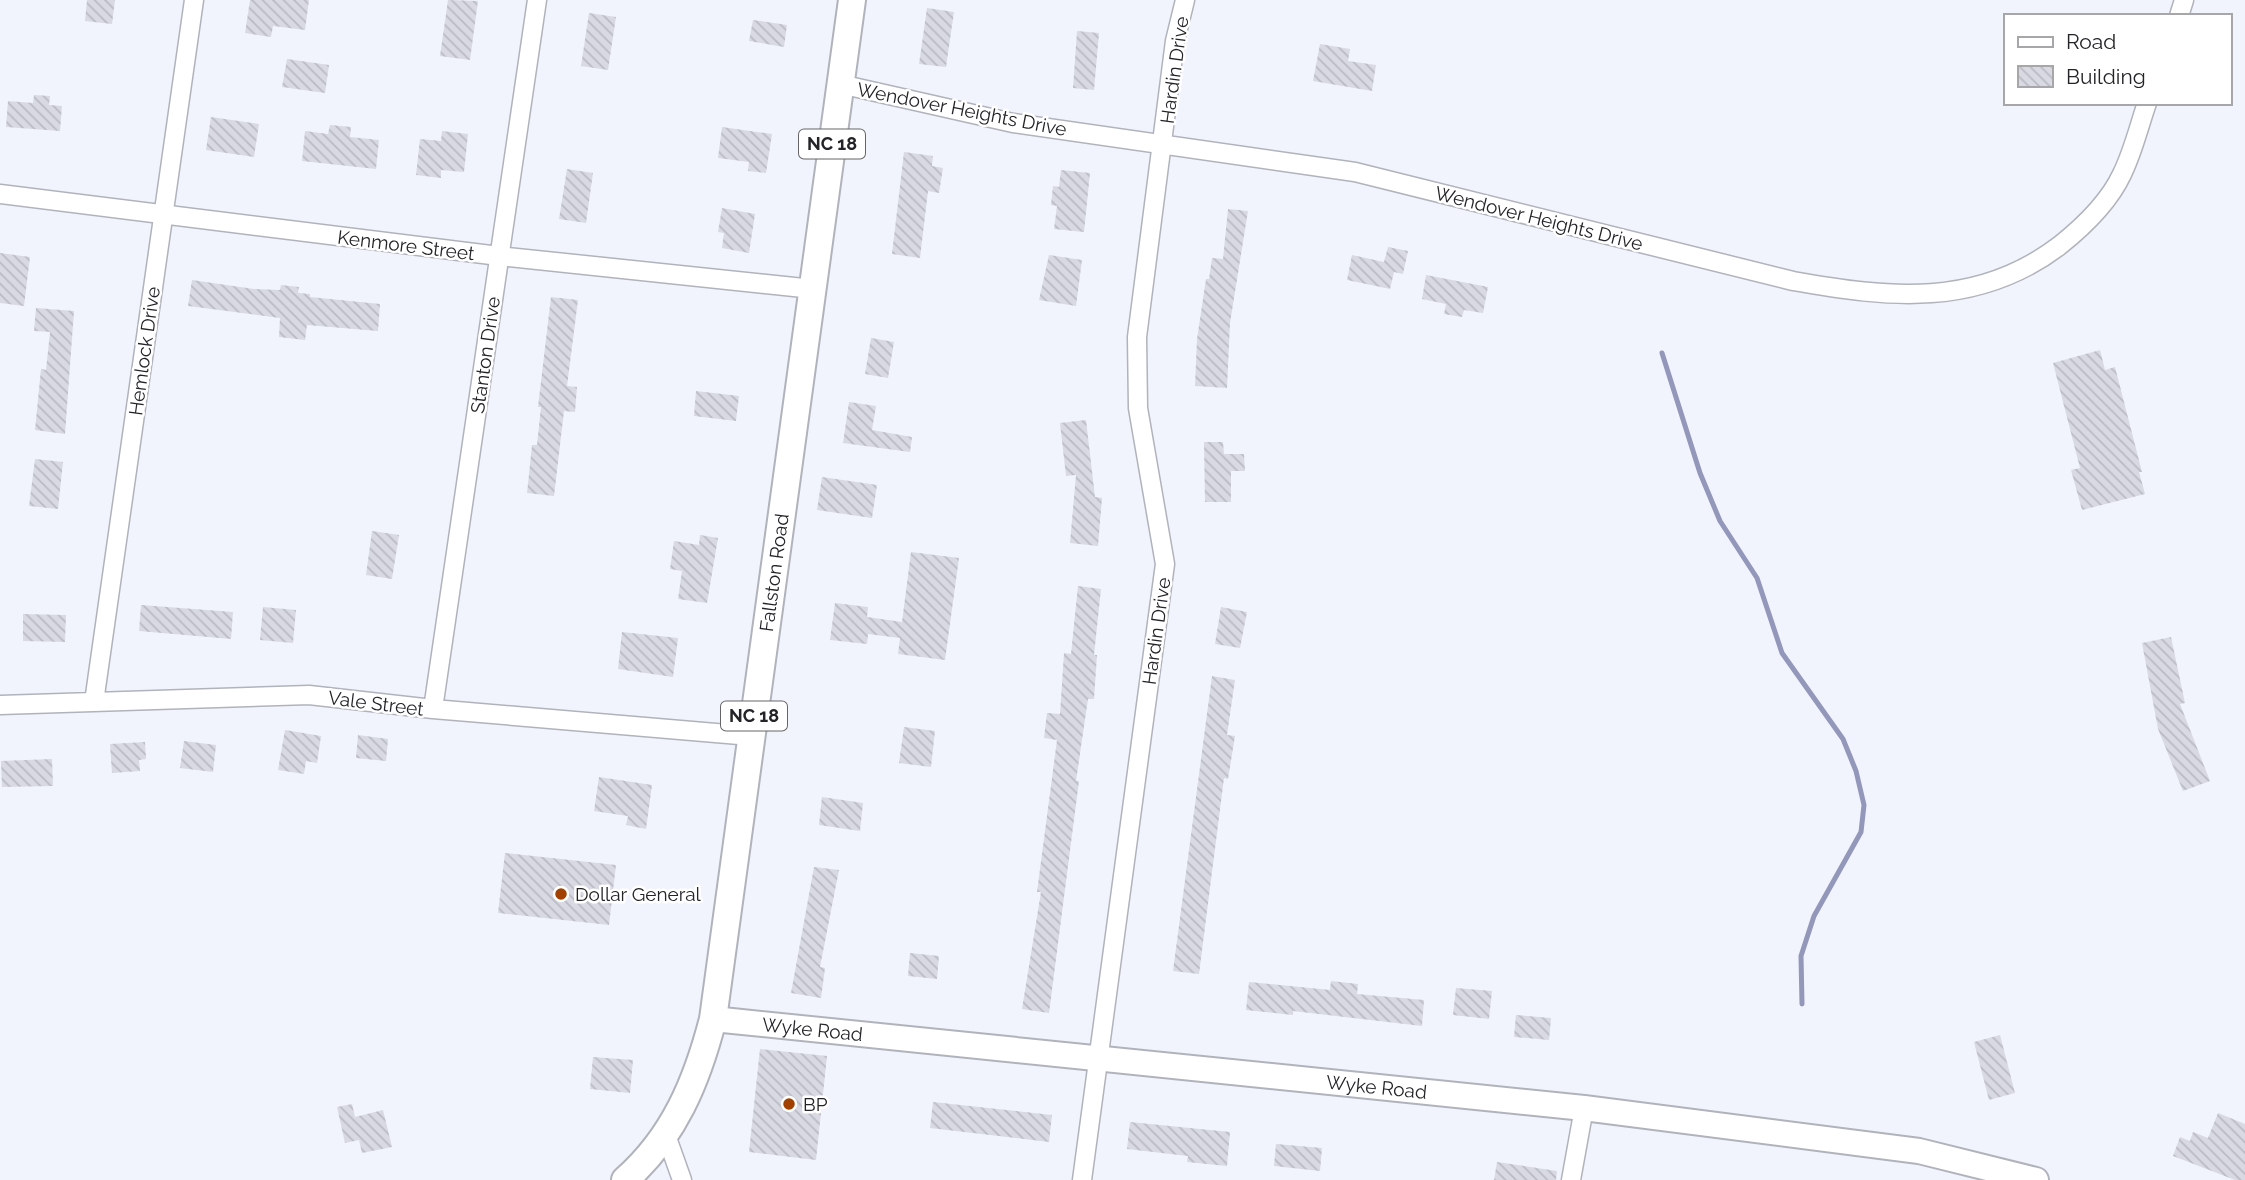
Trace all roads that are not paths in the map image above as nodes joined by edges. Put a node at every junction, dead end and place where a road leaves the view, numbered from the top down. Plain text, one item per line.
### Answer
1 (194, 0) edge
2 (537, 0) edge
3 (852, 0) edge
4 (1185, 0) edge
5 (841, 84) junction
6 (2146, 105) edge
7 (1164, 145) junction
8 (0, 194) edge
9 (164, 214) junction
10 (499, 256) junction
11 (813, 289) junction
12 (94, 702) junction
13 (0, 705) edge
14 (433, 709) junction
15 (751, 736) junction
16 (713, 1019) junction
17 (1098, 1058) junction
18 (1584, 1108) junction
19 (666, 1135) junction
20 (625, 1180) edge
21 (682, 1180) edge
22 (1082, 1180) edge
23 (1571, 1180) edge
24 (2036, 1180) edge

1 - 9 street, Hemlock Drive
2 - 10 street, Stanton Drive
3 - 5 main road, Fallston Road / NC 18
4 - 7 street, Hardin Drive
5 - 7 street, Wendover Heights Drive
5 - 11 main road, Fallston Road / NC 18
6 - 7 street, Wendover Heights Drive
7 - 17 street, Hardin Drive
8 - 9 street, Kenmore Street
9 - 10 street, Kenmore Street
9 - 12 street, Hemlock Drive
10 - 11 street, Kenmore Street
10 - 14 street, Stanton Drive
11 - 15 main road, Fallston Road / NC 18
12 - 13 street, Vale Street
12 - 14 street, Vale Street
14 - 15 street, Vale Street
15 - 16 main road, Fallston Road / NC 18
16 - 17 main road, Wyke Road
16 - 19 main road, Fallston Road / NC 18
17 - 18 main road, Wyke Road
17 - 22 street, Hardin Drive
18 - 23 street
18 - 24 main road, Wyke Road
19 - 20 main road, NC 18
19 - 21 street

